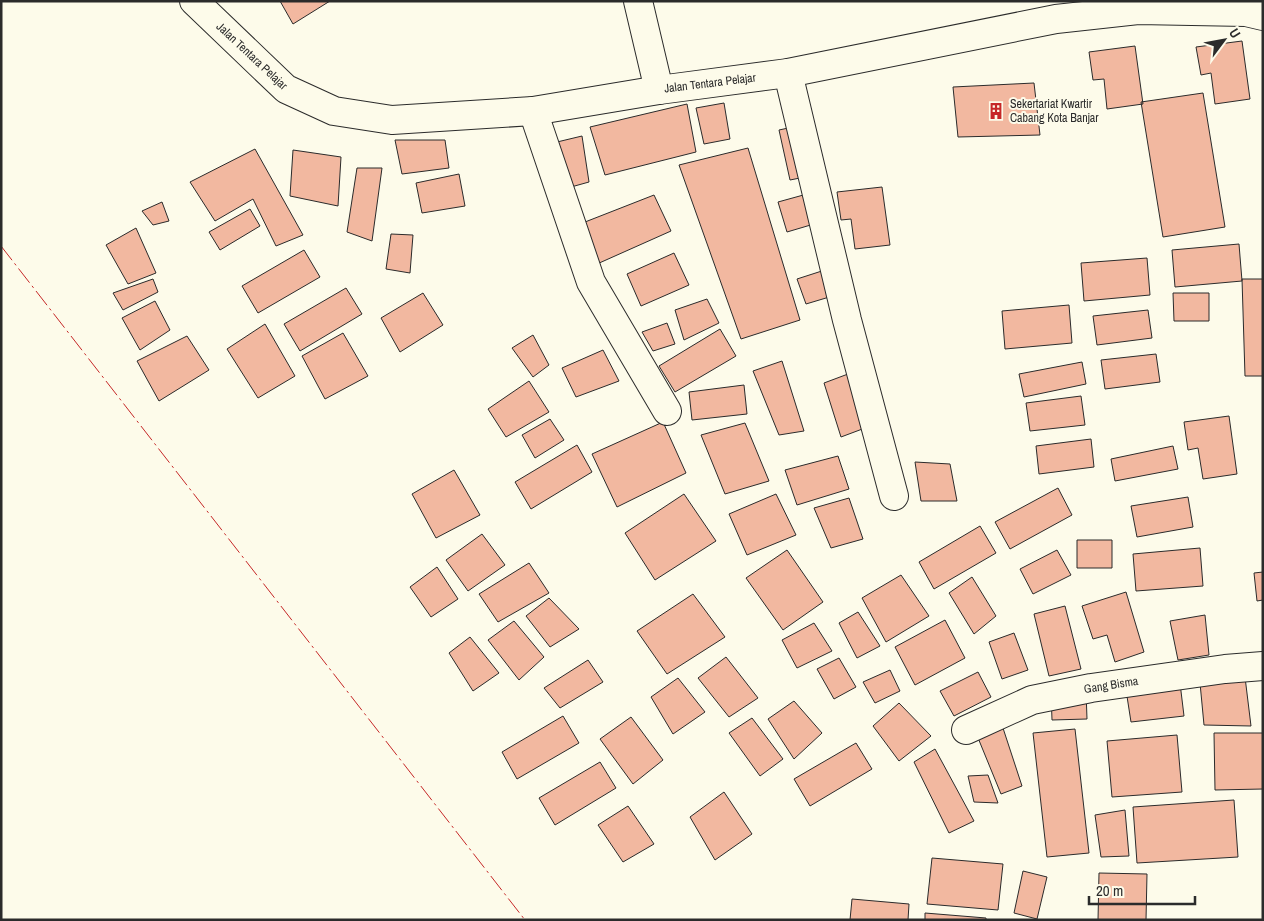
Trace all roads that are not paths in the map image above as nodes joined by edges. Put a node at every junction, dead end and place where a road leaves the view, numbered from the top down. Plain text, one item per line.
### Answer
1 (194, 1) edge
2 (638, 1) edge
3 (1263, 16) edge
4 (788, 73) junction
5 (659, 90) junction
6 (532, 111) junction
7 (667, 411) dead end
8 (894, 496) dead end
9 (1263, 666) edge
10 (966, 730) dead end

1 - 6 street, Jalan Tentara Pelajar
2 - 5 street
3 - 4 street, Jalan Tentara Pelajar
4 - 5 street, Jalan Tentara Pelajar
4 - 8 street
5 - 6 street, Jalan Tentara Pelajar
6 - 7 street
9 - 10 street, Gang Bisma

